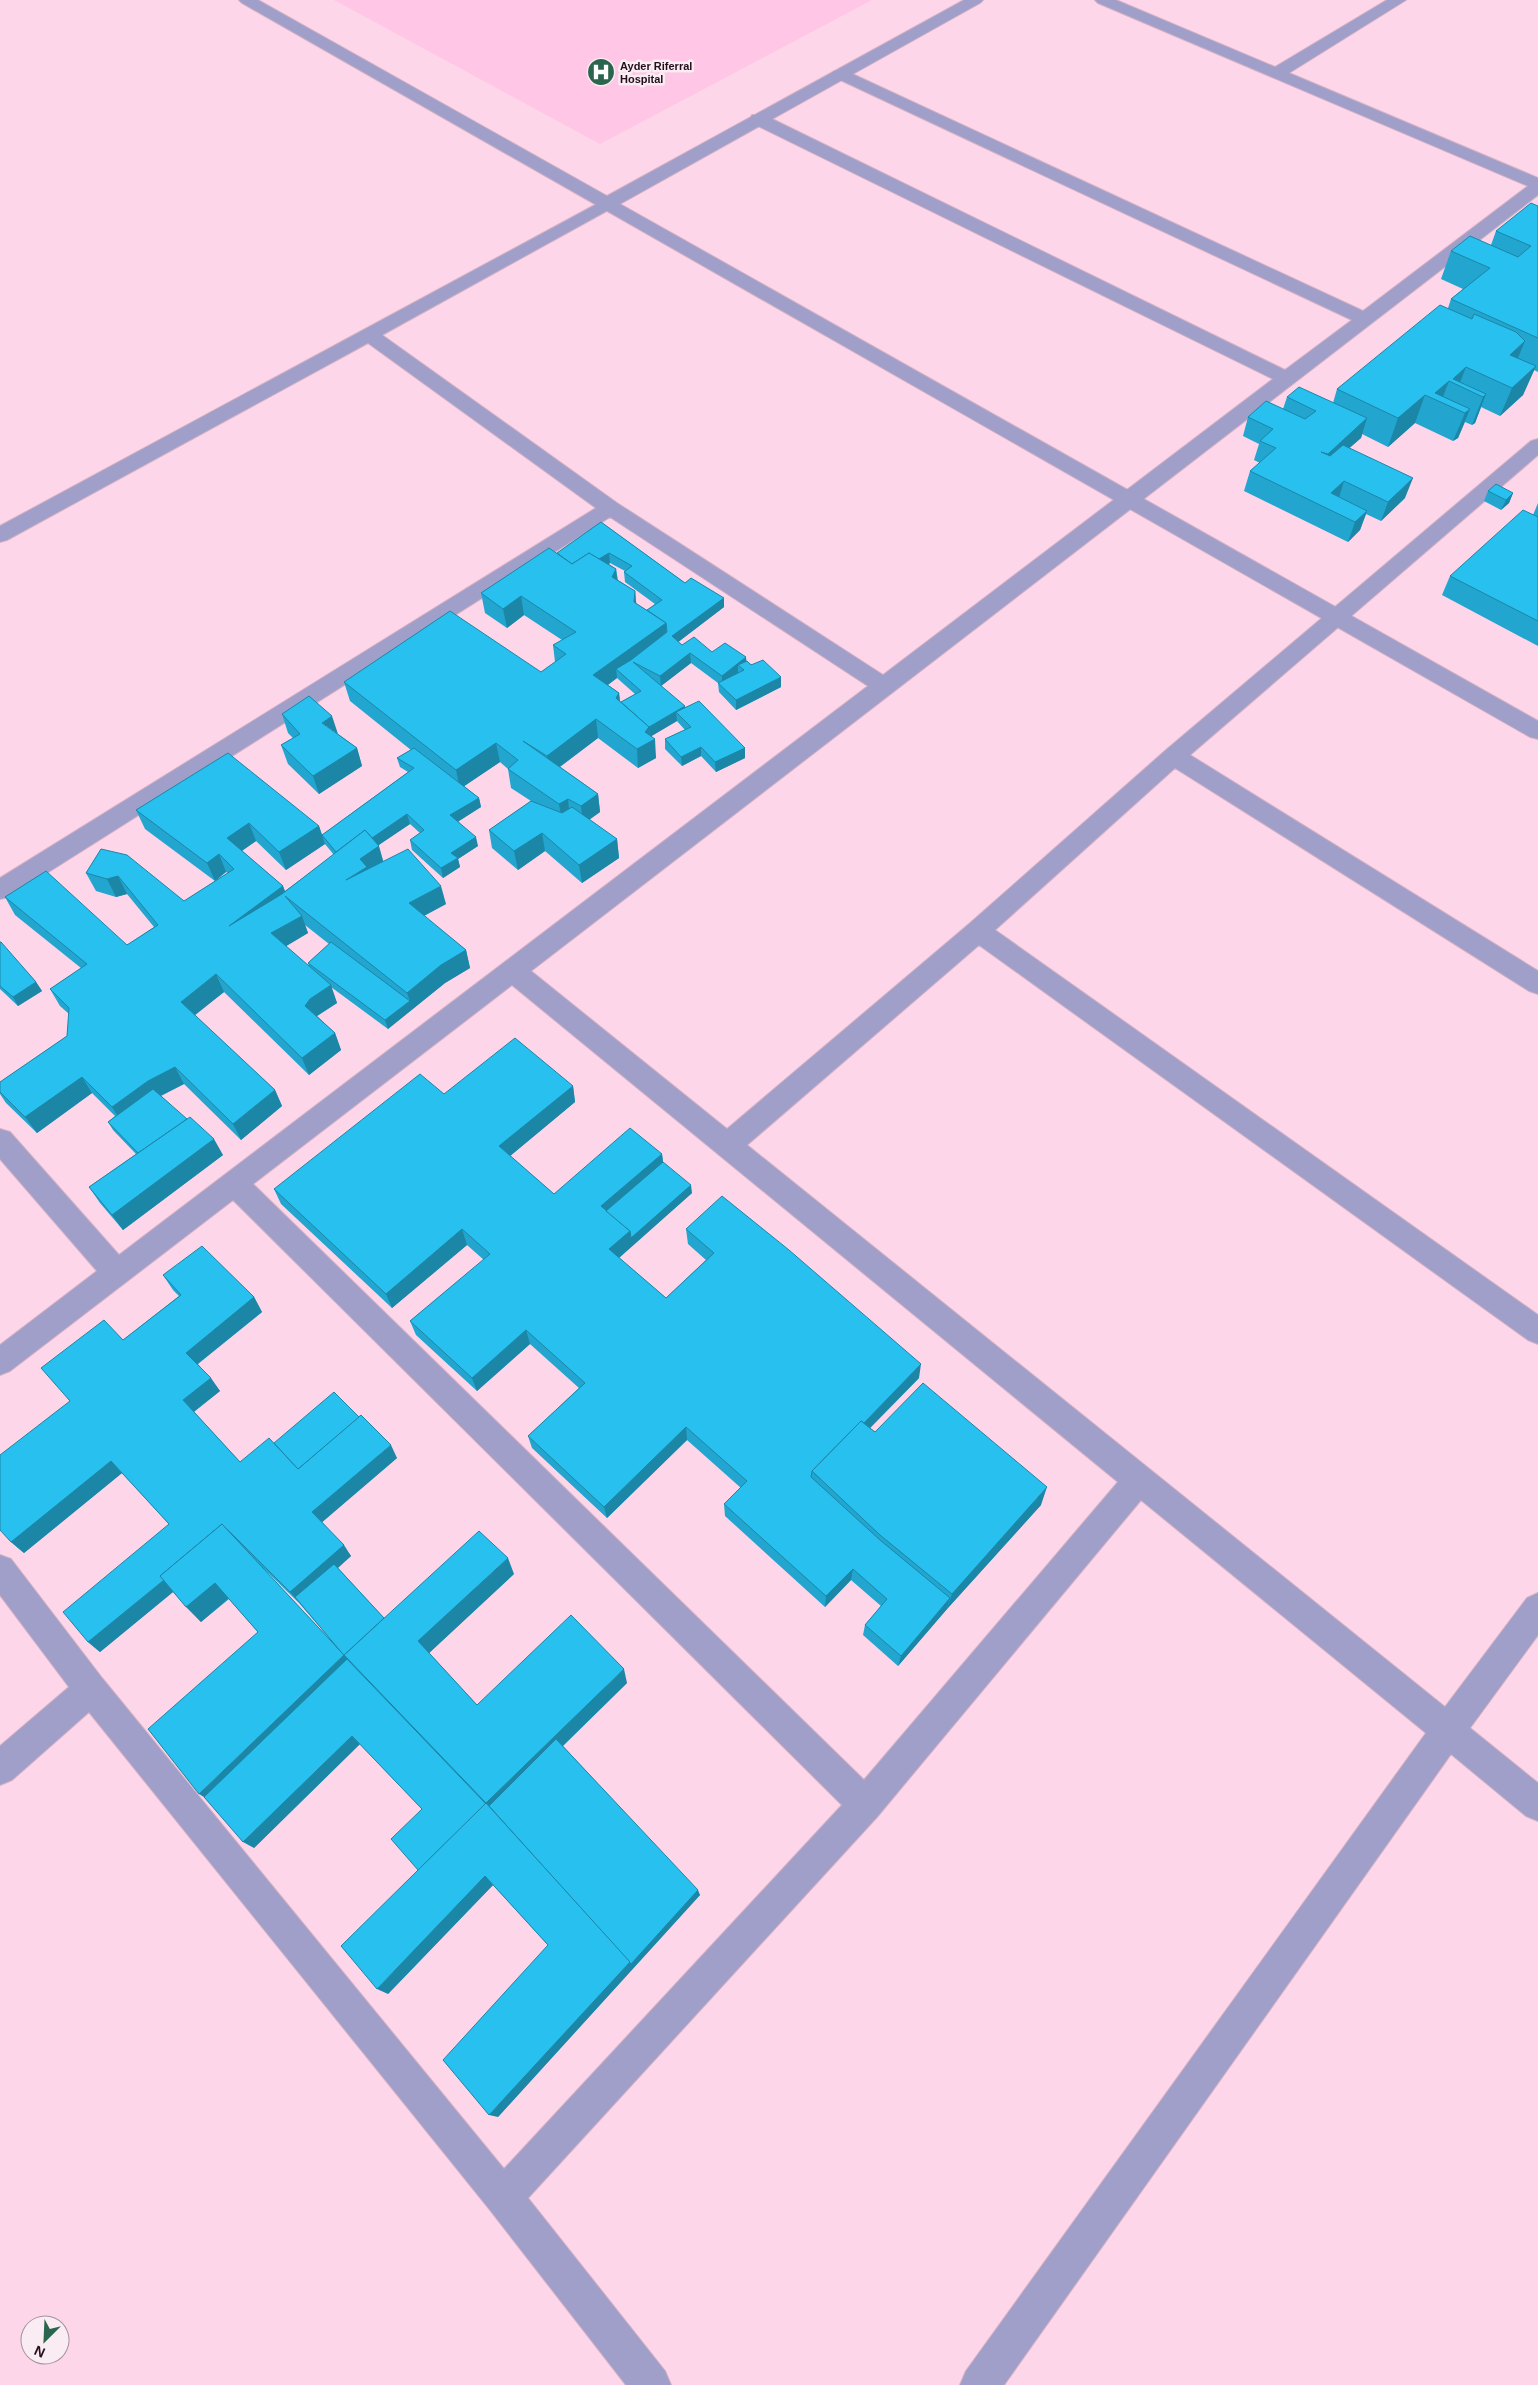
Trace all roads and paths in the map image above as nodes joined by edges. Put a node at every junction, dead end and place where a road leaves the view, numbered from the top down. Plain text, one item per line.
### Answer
1 (247, 0) edge
2 (975, 0) edge
3 (1103, 0) edge
4 (1398, 0) edge
5 (1277, 73) junction
6 (840, 74) junction
7 (758, 119) junction
8 (1538, 185) edge
9 (606, 204) junction
10 (1365, 319) junction
11 (369, 336) junction
12 (1286, 378) junction
13 (1538, 444) edge
14 (1128, 500) junction
15 (610, 508) junction
16 (0, 535) edge
17 (1338, 618) junction
18 (884, 686) junction
19 (1538, 731) edge
20 (1174, 756) junction
21 (0, 890) edge
22 (978, 931) junction
23 (513, 971) junction
24 (1538, 984) edge
25 (0, 1140) edge
26 (727, 1146) junction
27 (234, 1183) junction
28 (117, 1273) junction
29 (1538, 1331) edge
30 (0, 1362) edge
31 (1139, 1480) junction
32 (0, 1570) edge
33 (1538, 1609) edge
34 (90, 1689) junction
35 (1448, 1730) junction
36 (0, 1768) edge
37 (865, 1804) junction
38 (1538, 1804) edge
39 (503, 2197) junction
40 (651, 2385) edge
41 (980, 2385) edge

1 - 9 street
2 - 6 street
3 - 5 street
4 - 5 street
5 - 8 street
6 - 7 street
6 - 10 street
7 - 9 street
7 - 12 street
8 - 10 street
9 - 11 street
9 - 14 street
10 - 12 street
11 - 15 street
11 - 16 street
12 - 14 street
13 - 17 street
14 - 17 street
14 - 18 street
15 - 18 street
15 - 21 street
17 - 19 street
17 - 20 street
18 - 23 street
20 - 22 street
20 - 24 street
22 - 26 street
22 - 29 street
23 - 26 street
23 - 27 street
25 - 28 street
26 - 31 street
27 - 28 street
27 - 37 street
28 - 30 street
31 - 35 street
31 - 37 street
32 - 34 street
33 - 35 street
34 - 36 street
34 - 39 street
35 - 38 street
35 - 41 street
37 - 39 street
39 - 40 street

